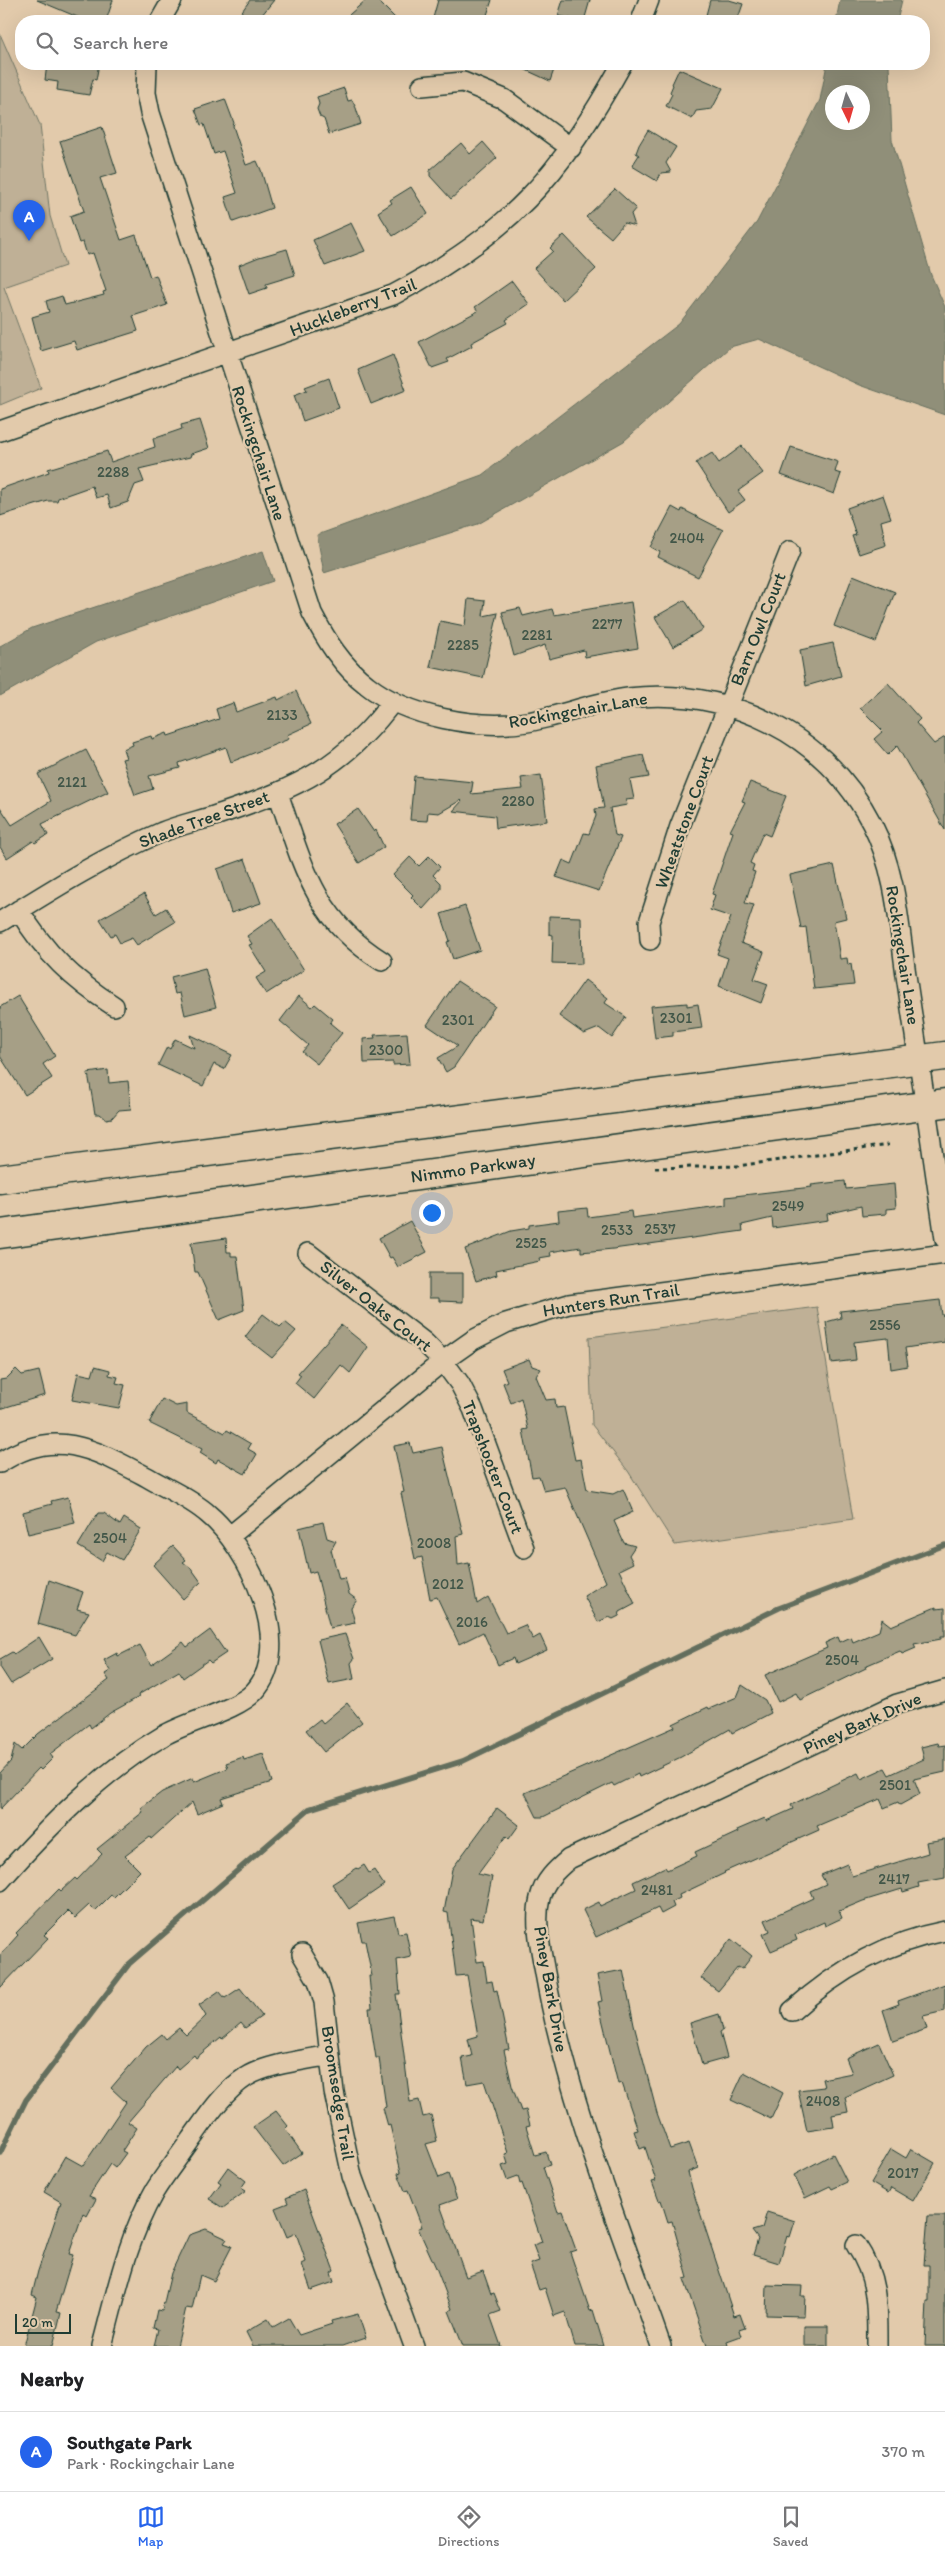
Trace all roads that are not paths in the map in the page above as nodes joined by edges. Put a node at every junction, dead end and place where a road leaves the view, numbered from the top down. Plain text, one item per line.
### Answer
1 (172, 0) edge
2 (649, 0) edge
3 (163, 15) edge
4 (643, 15) edge
5 (147, 70) edge
6 (619, 70) edge
7 (422, 86) dead end
8 (571, 148) junction
9 (227, 354) junction
10 (0, 431) edge
11 (790, 551) dead end
12 (393, 701) junction
13 (727, 706) junction
14 (278, 792) junction
15 (19, 910) junction
16 (0, 922) edge
17 (650, 940) dead end
18 (382, 961) dead end
19 (114, 1006) dead end
20 (932, 1058) edge
21 (935, 1104) edge
22 (0, 1179) edge
23 (0, 1234) edge
24 (945, 1239) edge
25 (308, 1253) dead end
26 (945, 1254) edge
27 (443, 1361) junction
28 (0, 1463) edge
29 (230, 1536) junction
30 (524, 1548) dead end
31 (945, 1690) edge
32 (0, 1881) edge
33 (945, 1931) edge
34 (302, 1954) dead end
35 (792, 2010) dead end
36 (330, 2055) junction
37 (856, 2245) dead end
38 (102, 2346) edge
39 (414, 2346) edge
40 (661, 2346) edge
41 (878, 2346) edge

1 - 3 street
2 - 4 street
5 - 9 street, Rockingchair Lane
6 - 8 street, Huckleberry Trail
7 - 8 street
8 - 9 street, Huckleberry Trail
9 - 10 street, Huckleberry Trail
9 - 12 street, Rockingchair Lane
11 - 13 street, Barn Owl Court
12 - 13 street, Rockingchair Lane
12 - 14 street, Shade Tree Street
13 - 17 street, Wheatstone Court
13 - 20 street, Rockingchair Lane
14 - 15 street, Shade Tree Street
14 - 18 street
15 - 16 street, Shade Tree Street
15 - 19 street
20 - 21 street, Rockingchair Lane
20 - 22 highway
21 - 23 highway, Nimmo Parkway
21 - 24 street, Rockingchair Lane
25 - 27 street, Silver Oaks Court
26 - 27 street, Hunters Run Trail
27 - 29 street, Hunters Run Trail
27 - 30 street, Trapshooter Court
28 - 29 street
29 - 32 street
31 - 40 street, Piney Bark Drive
33 - 35 street
34 - 36 street, Broomsedge Trail
36 - 38 street
36 - 39 street, Broomsedge Trail
37 - 41 street

